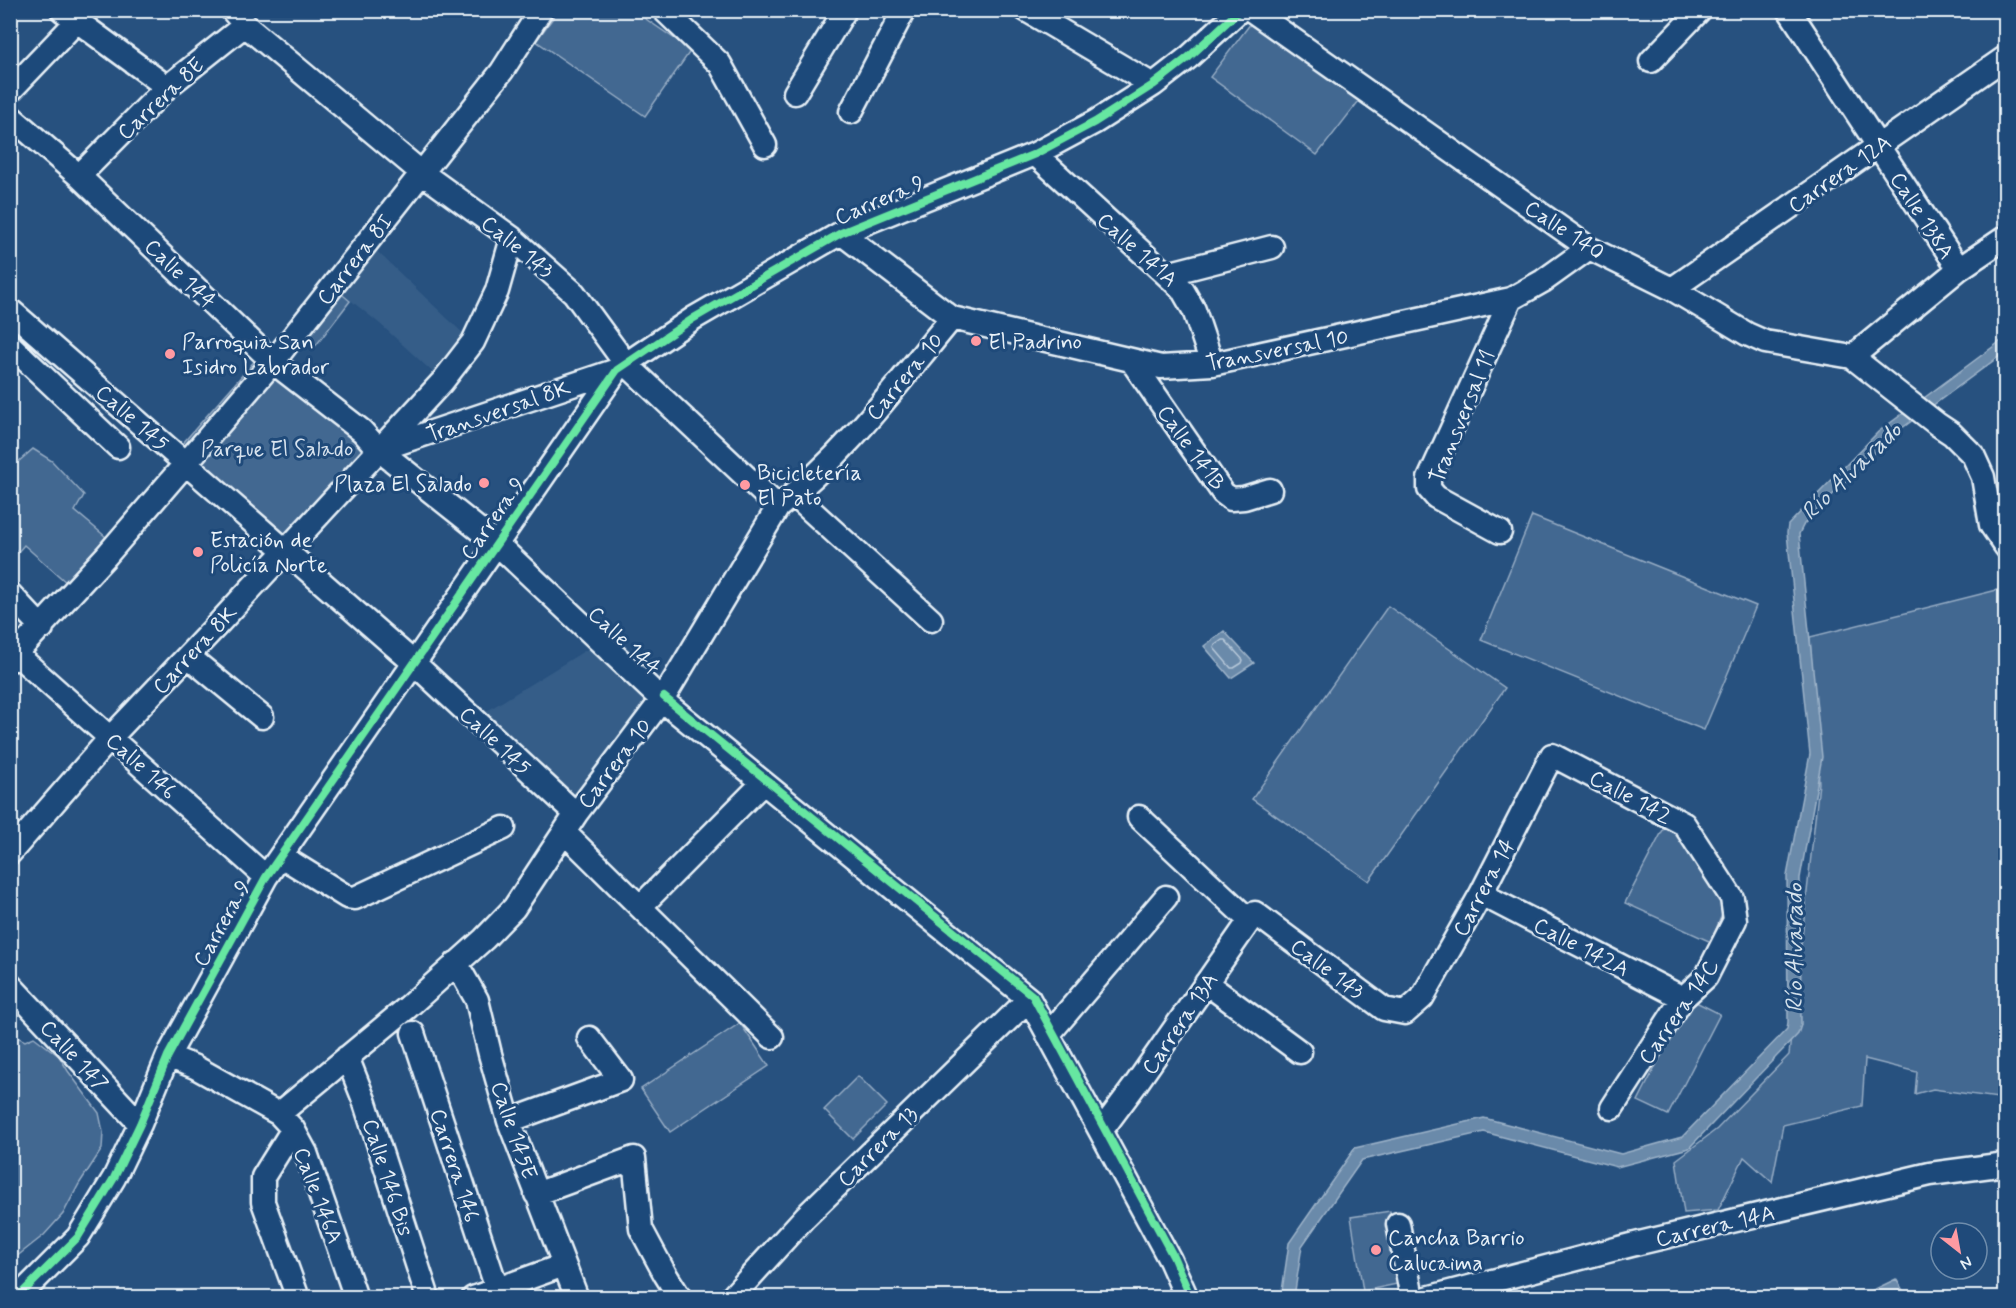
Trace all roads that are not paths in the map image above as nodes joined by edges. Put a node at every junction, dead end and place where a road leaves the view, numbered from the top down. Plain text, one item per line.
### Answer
1 (541, 10) edge
2 (664, 10) edge
3 (845, 10) edge
4 (904, 10) edge
5 (1026, 10) edge
6 (1240, 10) edge
7 (1251, 10) edge
8 (1700, 10) edge
9 (1801, 15) edge
10 (69, 16) edge
11 (238, 18) edge
12 (2006, 57) edge
13 (1651, 61) dead end
14 (1153, 85) junction
15 (167, 87) junction
16 (10, 91) edge
17 (795, 93) dead end
18 (851, 112) dead end
19 (10, 116) edge
20 (765, 145) dead end
21 (1877, 146) junction
22 (1035, 153) junction
23 (422, 173) junction
24 (80, 176) junction
25 (841, 233) junction
26 (2006, 237) edge
27 (512, 238) junction
28 (1272, 247) dead end
29 (1589, 248) junction
30 (1959, 269) junction
31 (1167, 274) junction
32 (1672, 289) junction
33 (1511, 299) junction
34 (10, 310) edge
35 (952, 318) junction
36 (10, 345) edge
37 (1852, 357) junction
38 (1131, 360) junction
39 (273, 362) junction
40 (1212, 364) junction
41 (621, 367) junction
42 (118, 447) dead end
43 (380, 450) junction
44 (186, 462) junction
45 (1270, 490) dead end
46 (786, 501) junction
47 (1500, 532) dead end
48 (497, 544) junction
49 (2006, 547) edge
50 (285, 550) junction
51 (10, 594) edge
52 (931, 620) dead end
53 (42, 628) junction
54 (188, 656) junction
55 (13, 657) edge
56 (414, 663) junction
57 (662, 700) junction
58 (262, 717) dead end
59 (111, 737) junction
60 (1552, 755) joint
61 (763, 783) junction
62 (1139, 817) dead end
63 (570, 824) junction
64 (504, 828) dead end
65 (10, 853) edge
66 (280, 856) junction
67 (266, 877) junction
68 (1481, 894) junction
69 (1166, 897) dead end
70 (640, 907) junction
71 (1735, 910) joint
72 (1252, 917) junction
73 (456, 963) junction
74 (1206, 983) junction
75 (10, 985) edge
76 (1683, 998) junction
77 (1029, 999) junction
78 (1405, 1013) joint
79 (413, 1033) dead end
80 (1048, 1035) junction
81 (772, 1037) dead end
82 (589, 1038) dead end
83 (1300, 1052) dead end
84 (168, 1056) junction
85 (347, 1057) junction
86 (1612, 1108) dead end
87 (286, 1121) junction
88 (509, 1121) junction
89 (140, 1124) junction
90 (1101, 1131) junction
91 (2006, 1164) edge
92 (536, 1194) junction
93 (1398, 1224) dead end
94 (564, 1265) junction
95 (498, 1294) edge
96 (17, 1298) edge
97 (298, 1298) edge
98 (356, 1298) edge
99 (428, 1298) edge
100 (473, 1298) edge
101 (577, 1298) edge
102 (680, 1298) edge
103 (731, 1298) edge
104 (1187, 1298) edge
105 (1412, 1298) edge
106 (1427, 1298) edge

1 - 23 street, Carrera 8I
2 - 20 street
3 - 17 street
4 - 18 street
5 - 14 street
6 - 14 street, Carrera 9
7 - 29 street, Calle 140
8 - 13 street
9 - 21 street, Calle 138A
10 - 15 street
10 - 16 street
11 - 15 street, Carrera 8E
11 - 23 street, Calle 143
12 - 21 street, Carrera 12A
14 - 22 street, Carrera 9
15 - 24 street, Carrera 8E
19 - 24 street, Calle 144
21 - 30 street, Calle 138A
21 - 32 street, Carrera 12A
22 - 25 street, Carrera 9
22 - 31 street, Calle 141A
23 - 27 street, Calle 143
23 - 39 street, Carrera 8I
24 - 39 street, Calle 144
25 - 35 street
25 - 41 street, Carrera 9
26 - 30 street
27 - 41 street, Calle 143
27 - 43 street, Carrera 8K
28 - 31 street
29 - 32 street, Calle 140
29 - 33 street, Transversal 10
30 - 37 street
31 - 40 street, Calle 141A
32 - 37 street, Calle 140
33 - 40 street, Transversal 10
33 - 47 street, Transversal 11
34 - 44 street, Calle 145
35 - 38 street, Transversal 10
35 - 46 street, Carrera 10
36 - 42 street
37 - 49 street, Calle 140
38 - 40 street, Transversal 10
38 - 45 street, Calle 141B
39 - 43 street, Calle 144
39 - 44 street, Carrera 8I
41 - 43 street, Transversal 8K
41 - 46 street, Calle 143
41 - 48 street, Carrera 9
43 - 48 street, Calle 144
43 - 50 street, Carrera 8K
44 - 50 street, Calle 145
44 - 53 street, Carrera 8I
46 - 52 street, Calle 143
46 - 57 street, Carrera 10
48 - 56 street, Carrera 9
48 - 57 street, Calle 144
50 - 54 street, Carrera 8K
50 - 56 street, Calle 145
51 - 53 street
53 - 55 street, Carrera 8I
54 - 58 street
54 - 59 street, Carrera 8K
55 - 59 street, Calle 146
56 - 63 street, Calle 145
56 - 66 street, Carrera 9
57 - 61 street, Calle 144
57 - 63 street, Carrera 10
59 - 65 street, Carrera 8K
59 - 67 street, Calle 146
60 - 68 street, Carrera 14
60 - 71 street, Calle 142
61 - 70 street
61 - 77 street, Calle 144
62 - 72 street, Calle 143
63 - 70 street, Calle 145
63 - 73 street, Carrera 10
64 - 66 street
66 - 67 street, Carrera 9
67 - 84 street, Carrera 9
68 - 76 street, Calle 142A
68 - 78 street, Carrera 14
69 - 80 street
70 - 81 street, Calle 145
71 - 76 street, Carrera 14C
72 - 74 street, Carrera 13A
72 - 78 street, Calle 143
73 - 85 street, Carrera 10
73 - 88 street, Calle 145E
74 - 83 street
74 - 90 street, Carrera 13A
75 - 89 street, Calle 147
76 - 86 street, Carrera 14C
77 - 80 street, Calle 144
77 - 103 street, Carrera 13
79 - 95 street, Carrera 146
80 - 90 street, Calle 144
82 - 88 street
84 - 87 street
84 - 89 street, Carrera 9
85 - 87 street, Carrera 10
85 - 99 street, Calle 146 Bis
87 - 97 street, Carrera 10
87 - 98 street, Calle 146A
88 - 92 street, Calle 145E
89 - 96 street, Carrera 9
90 - 104 street, Calle 144
91 - 106 street, Carrera 14A
92 - 94 street, Calle 145E
92 - 102 street
93 - 105 street
94 - 95 street
94 - 101 street, Calle 145E
95 - 100 street

